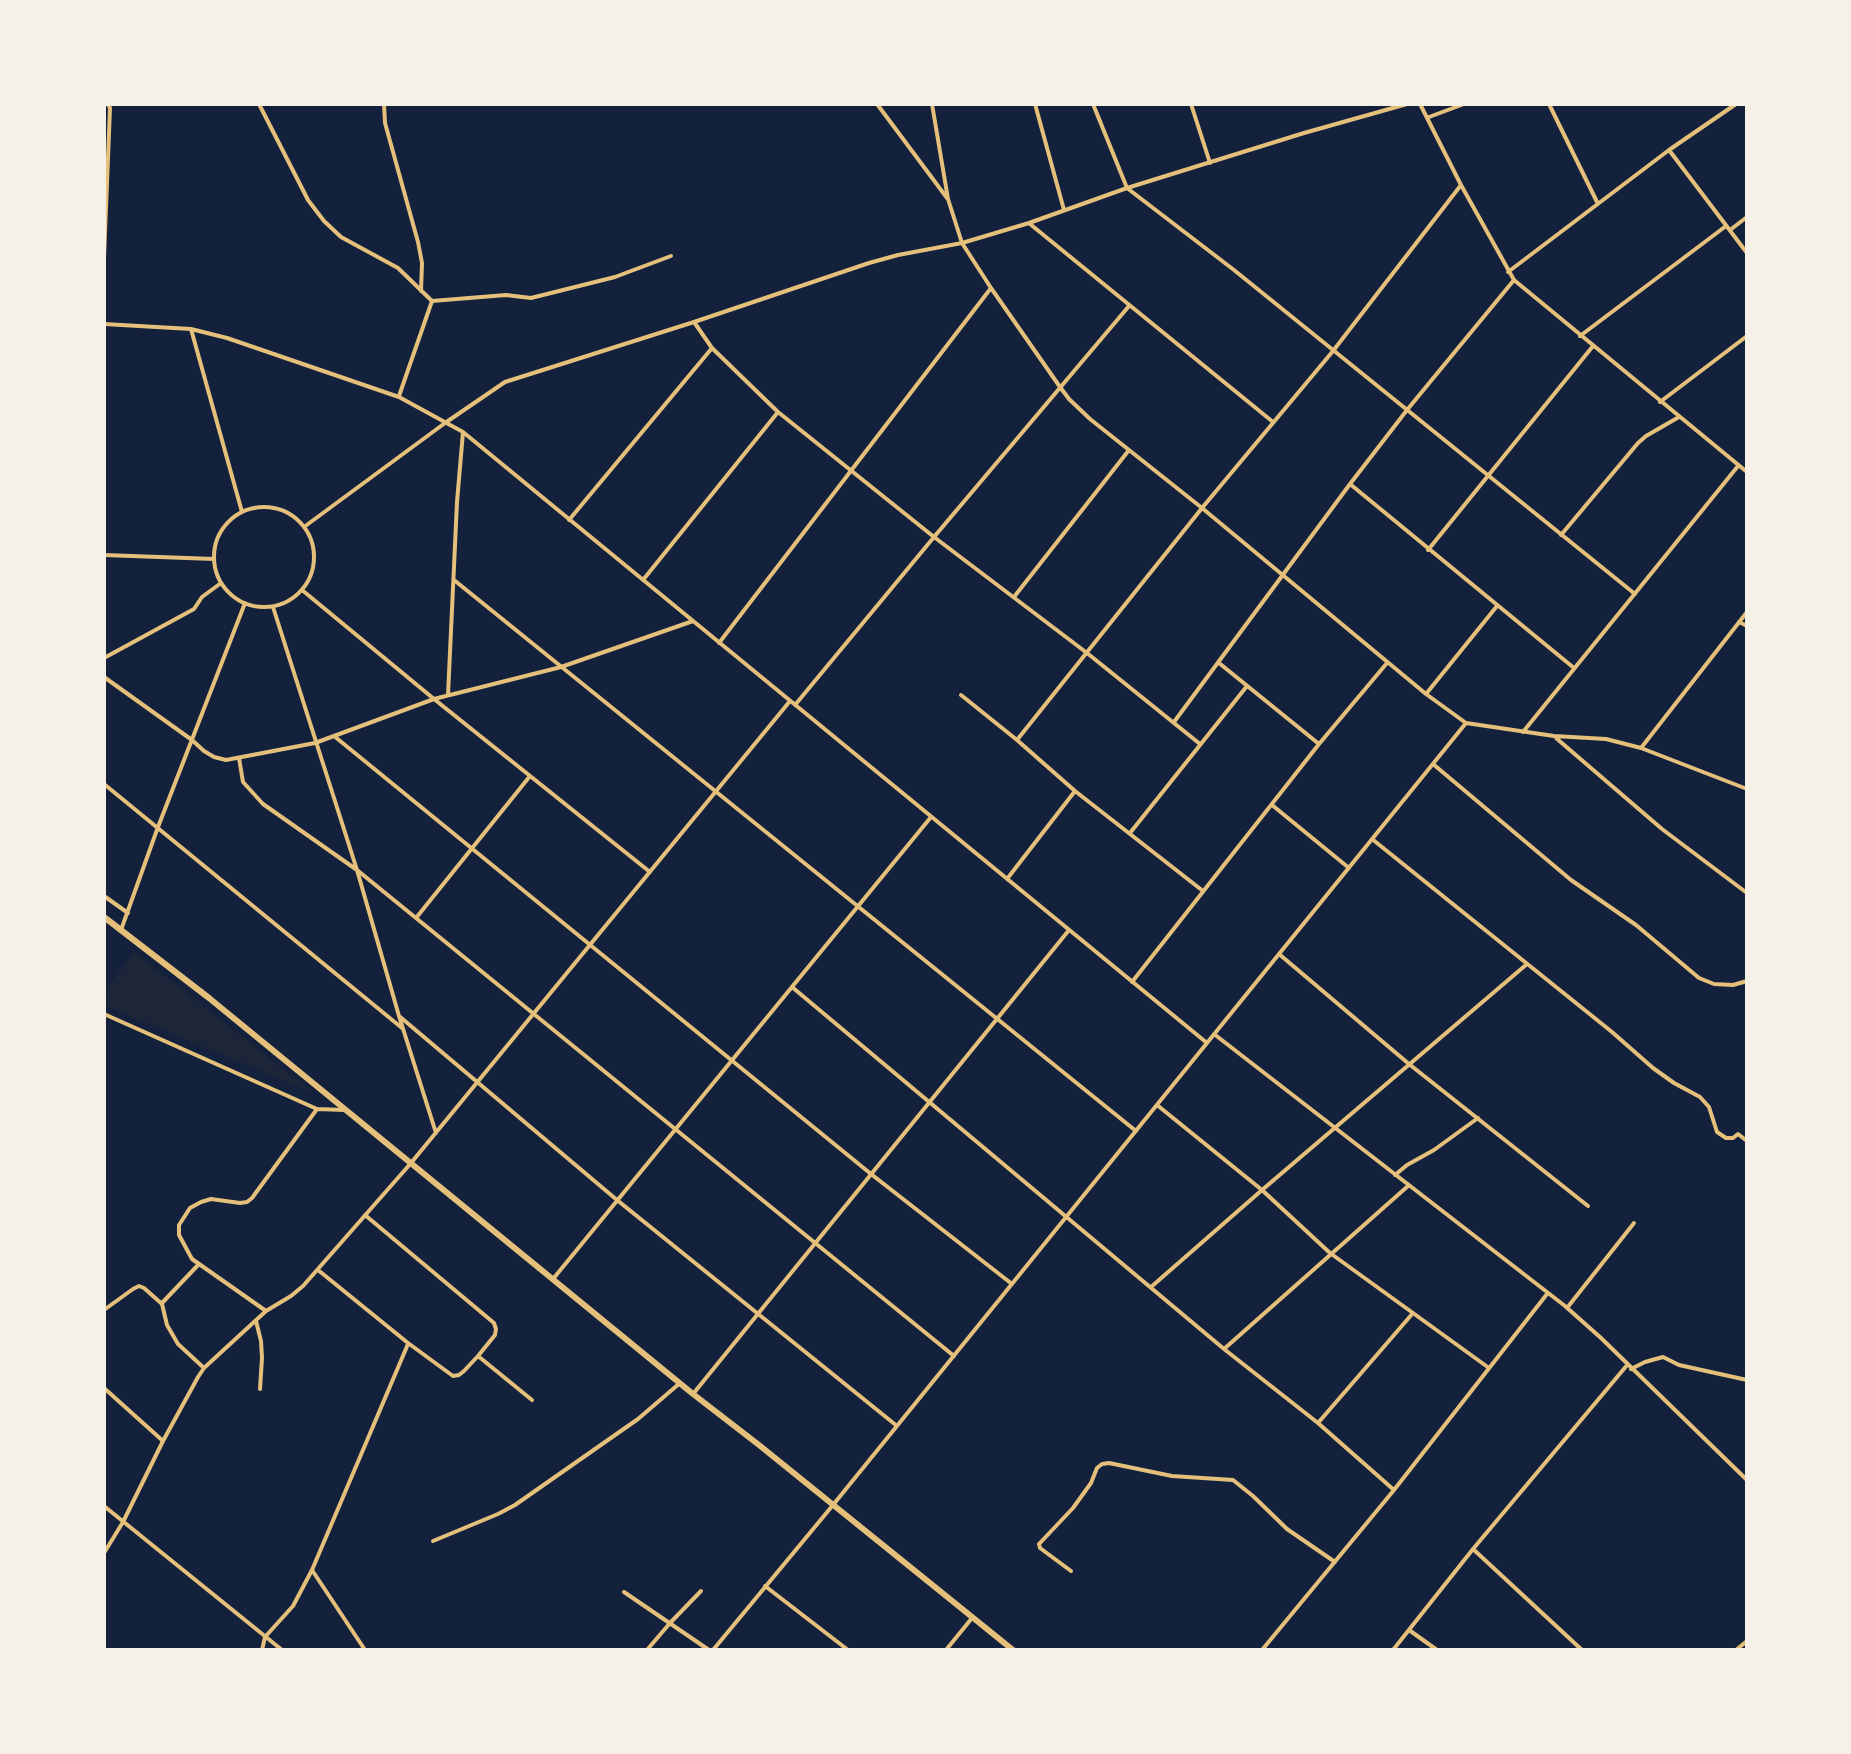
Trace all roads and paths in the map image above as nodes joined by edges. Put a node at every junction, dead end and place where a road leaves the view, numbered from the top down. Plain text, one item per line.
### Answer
1 (108, 104) edge
2 (259, 104) edge
3 (384, 104) edge
4 (877, 104) edge
5 (932, 104) edge
6 (1035, 104) edge
7 (1093, 104) edge
8 (1191, 104) edge
9 (1407, 104) edge
10 (1420, 104) edge
11 (1464, 104) edge
12 (1549, 104) edge
13 (1733, 105) edge
14 (1428, 117) junction
15 (1669, 150) junction
16 (1210, 164) junction
17 (1461, 185) junction
18 (1127, 188) junction
19 (948, 199) junction
20 (1598, 204) junction
21 (1064, 210) junction
22 (1747, 217) edge
23 (1029, 223) junction
24 (1728, 228) junction
25 (962, 243) junction
26 (1747, 253) edge
27 (671, 256) dead end
28 (104, 258) edge
29 (1508, 272) junction
30 (1514, 280) junction
31 (991, 288) junction
32 (421, 291) junction
33 (432, 301) junction
34 (1129, 306) junction
35 (694, 322) junction
36 (104, 324) edge
37 (191, 329) junction
38 (1580, 336) junction
39 (1747, 337) edge
40 (1593, 346) junction
41 (712, 348) junction
42 (1333, 351) junction
43 (1060, 387) junction
44 (399, 397) junction
45 (1660, 402) junction
46 (1407, 410) junction
47 (778, 412) junction
48 (1679, 417) junction
49 (1273, 422) junction
50 (445, 423) junction
51 (463, 432) junction
52 (1129, 450) junction
53 (1738, 466) junction
54 (852, 470) junction
55 (1747, 472) edge
56 (1487, 476) junction
57 (1350, 484) junction
58 (1202, 508) junction
59 (242, 512) junction
60 (569, 520) junction
61 (304, 527) junction
62 (1561, 535) junction
63 (934, 537) junction
64 (1428, 550) junction
65 (104, 555) edge
66 (214, 559) junction
67 (1283, 577) junction
68 (454, 580) junction
69 (643, 580) junction
70 (221, 583) junction
71 (302, 590) junction
72 (1635, 594) junction
73 (1014, 597) junction
74 (245, 603) junction
75 (1497, 606) junction
76 (273, 607) junction
77 (1747, 612) edge
78 (693, 621) junction
79 (1739, 622) junction
80 (1747, 626) edge
81 (719, 643) junction
82 (1087, 653) junction
83 (104, 658) edge
84 (1219, 663) junction
85 (1387, 663) junction
86 (561, 667) junction
87 (1574, 668) junction
88 (104, 677) edge
89 (1247, 686) junction
90 (1426, 694) junction
91 (448, 695) junction
92 (961, 695) dead end
93 (434, 699) junction
94 (793, 703) junction
95 (1173, 722) junction
96 (1466, 723) junction
97 (1523, 732) junction
98 (334, 736) junction
99 (1554, 736) junction
100 (192, 740) junction
101 (1017, 740) junction
102 (315, 743) junction
103 (1200, 744) junction
104 (1319, 744) junction
105 (1641, 748) junction
106 (239, 758) junction
107 (1433, 764) junction
108 (530, 776) junction
109 (104, 784) edge
110 (1747, 789) edge
111 (1075, 791) junction
112 (716, 792) junction
113 (1272, 805) junction
114 (931, 817) junction
115 (158, 827) junction
116 (1130, 833) junction
117 (1372, 839) junction
118 (472, 848) junction
119 (1349, 868) junction
120 (357, 870) junction
121 (650, 872) junction
122 (1007, 879) junction
123 (1203, 891) junction
124 (1747, 893) edge
125 (104, 896) edge
126 (858, 906) junction
127 (128, 913) junction
128 (104, 917) edge
129 (416, 918) junction
130 (121, 930) junction
131 (1069, 930) junction
132 (591, 944) junction
133 (1279, 954) junction
134 (1527, 964) junction
135 (1747, 981) edge
136 (1132, 982) junction
137 (792, 987) junction
138 (104, 1014) edge
139 (533, 1015) junction
140 (399, 1016) junction
141 (996, 1018) junction
142 (402, 1028) junction
143 (1214, 1034) junction
144 (1207, 1043) junction
145 (732, 1060) junction
146 (1409, 1064) junction
147 (478, 1083) junction
148 (929, 1101) junction
149 (1157, 1105) junction
150 (317, 1109) junction
151 (347, 1110) junction
152 (1478, 1118) junction
153 (1334, 1128) junction
154 (675, 1130) junction
155 (1136, 1131) junction
156 (436, 1133) junction
157 (1747, 1141) edge
158 (411, 1163) junction
159 (871, 1174) junction
160 (1395, 1175) junction
161 (1408, 1185) junction
162 (1262, 1190) junction
163 (617, 1200) junction
164 (1588, 1206) dead end
165 (365, 1215) junction
166 (1067, 1216) junction
167 (1634, 1223) dead end
168 (815, 1243) junction
169 (1330, 1253) junction
170 (199, 1264) junction
171 (318, 1270) junction
172 (553, 1279) junction
173 (1012, 1284) junction
174 (1151, 1287) junction
175 (1547, 1294) junction
176 (162, 1304) junction
177 (1567, 1308) junction
178 (104, 1310) edge
179 (266, 1311) junction
180 (1413, 1313) junction
181 (758, 1314) junction
182 (256, 1321) junction
183 (408, 1343) junction
184 (1224, 1349) junction
185 (478, 1356) junction
186 (954, 1356) junction
187 (1629, 1367) junction
188 (204, 1368) junction
189 (1489, 1368) junction
190 (1747, 1380) edge
191 (680, 1383) junction
192 (104, 1388) edge
193 (260, 1389) dead end
194 (693, 1394) junction
195 (532, 1400) dead end
196 (1318, 1423) junction
197 (897, 1426) junction
198 (163, 1441) junction
199 (1747, 1480) edge
200 (1394, 1490) junction
201 (833, 1505) junction
202 (104, 1506) edge
203 (123, 1522) junction
204 (433, 1541) dead end
205 (1473, 1549) junction
206 (104, 1553) edge
207 (1335, 1562) junction
208 (312, 1570) junction
209 (1071, 1571) dead end
210 (765, 1586) junction
211 (701, 1591) dead end
212 (624, 1592) dead end
213 (973, 1617) junction
214 (670, 1623) junction
215 (1409, 1630) junction
216 (265, 1637) junction
217 (1747, 1641) edge
218 (262, 1650) edge
219 (282, 1650) edge
220 (365, 1650) edge
221 (647, 1650) edge
222 (711, 1650) edge
223 (848, 1650) edge
224 (946, 1650) edge
225 (1013, 1650) edge
226 (1262, 1650) edge
227 (1393, 1650) edge
228 (1437, 1650) edge
229 (1582, 1650) edge
230 (1736, 1650) edge

1 - 28 street
2 - 32 street
3 - 32 street
4 - 19 street
5 - 19 street
6 - 21 street
7 - 18 street
8 - 16 street
9 - 16 street
10 - 14 street
11 - 14 street
12 - 20 street
13 - 15 street
14 - 17 street
15 - 20 street
15 - 24 street
16 - 18 street
17 - 29 street
17 - 42 street
18 - 21 street
18 - 42 street
19 - 25 street
20 - 29 street
21 - 23 street
22 - 24 street
23 - 25 street
23 - 34 street
24 - 26 street
24 - 38 street
25 - 31 street
25 - 35 street
27 - 33 street
29 - 30 street
30 - 38 street
30 - 46 street
31 - 43 street
31 - 54 street
32 - 33 street
33 - 44 street
34 - 43 street
34 - 49 street
35 - 41 street
35 - 50 street
36 - 37 street
37 - 44 street
37 - 59 street
38 - 40 street
39 - 45 street
40 - 45 street
40 - 56 street
41 - 47 street
41 - 60 street
42 - 46 street
42 - 49 street
43 - 52 street
43 - 63 street
44 - 50 street
45 - 48 street
46 - 56 street
46 - 57 street
47 - 54 street
47 - 69 street
48 - 53 street
48 - 62 street
49 - 58 street
50 - 51 street
50 - 61 street
51 - 60 street
51 - 68 street
52 - 58 street
52 - 73 street
53 - 55 street
53 - 72 street
54 - 63 street
54 - 81 street
56 - 62 street
56 - 64 street
57 - 64 street
57 - 67 street
58 - 67 street
58 - 82 street
59 - 61 street
59 - 66 street
60 - 69 street
61 - 71 street
62 - 72 street
63 - 73 street
63 - 94 street
64 - 75 street
65 - 66 street
66 - 70 street
67 - 84 street
67 - 85 street
68 - 86 street
68 - 91 street
69 - 78 street
70 - 74 street
70 - 83 street
71 - 76 street
71 - 93 street
72 - 87 street
73 - 82 street
74 - 76 street
74 - 100 street
75 - 87 street
75 - 90 street
76 - 102 street
77 - 79 street
78 - 81 street
78 - 86 street
79 - 80 street
79 - 105 street
81 - 94 street
82 - 95 street
82 - 101 street
84 - 89 street
84 - 95 street
85 - 90 street
85 - 104 street
86 - 91 street
86 - 112 street
87 - 97 street
88 - 100 street
89 - 103 street
89 - 104 street
90 - 96 street
91 - 93 street
92 - 101 street
93 - 98 street
93 - 108 street
94 - 112 street
94 - 114 street
95 - 103 street
96 - 97 street
96 - 107 street
97 - 99 street
98 - 102 street
98 - 118 street
99 - 105 street
99 - 124 street
100 - 106 street
100 - 115 street
101 - 111 street
102 - 106 street
102 - 120 street
103 - 116 street
104 - 113 street
105 - 110 street
106 - 120 street
107 - 117 street
107 - 135 street
108 - 118 street
108 - 121 street
109 - 115 street
111 - 116 street
111 - 122 street
112 - 121 street
112 - 126 street
113 - 119 street
113 - 123 street
114 - 122 street
114 - 126 street
115 - 127 street
115 - 142 street
116 - 123 street
117 - 119 street
117 - 134 street
118 - 129 street
118 - 132 street
119 - 133 street
120 - 129 street
120 - 140 street
121 - 132 street
122 - 131 street
123 - 136 street
125 - 127 street
126 - 137 street
126 - 141 street
127 - 130 street
128 - 130 main road
129 - 139 street
130 - 151 main road
131 - 136 street
131 - 141 street
132 - 139 street
132 - 145 street
133 - 143 street
133 - 146 street
134 - 146 street
134 - 157 street
136 - 144 street
137 - 145 street
137 - 148 street
138 - 150 street
139 - 147 street
139 - 154 street
140 - 142 street
140 - 147 street
141 - 148 street
141 - 155 street
142 - 156 street
143 - 144 street
143 - 153 street
144 - 149 street
145 - 154 street
145 - 159 street
146 - 152 street
146 - 153 street
147 - 156 street
147 - 163 street
148 - 159 street
148 - 166 street
149 - 155 street
149 - 162 street
150 - 151 street
150 - 170 street
151 - 158 main road
152 - 160 street
152 - 164 street
153 - 160 street
153 - 162 street
154 - 163 street
154 - 168 street
155 - 166 street
156 - 158 street
158 - 165 street
158 - 172 main road
159 - 168 street
159 - 173 street
160 - 161 street
161 - 169 street
161 - 175 street
162 - 169 street
162 - 174 street
163 - 172 street
163 - 181 street
165 - 171 street
165 - 185 street
166 - 173 street
166 - 174 street
167 - 177 street
168 - 181 street
168 - 186 street
169 - 180 street
169 - 184 street
170 - 176 street
170 - 179 street
171 - 179 street
171 - 183 street
172 - 191 main road
173 - 186 street
174 - 184 street
175 - 177 street
175 - 189 street
176 - 178 street
176 - 188 street
177 - 187 street
179 - 182 street
180 - 189 street
180 - 196 street
181 - 194 street
181 - 197 street
182 - 188 street
182 - 193 street
183 - 185 street
183 - 208 street
184 - 196 street
185 - 195 street
186 - 197 street
187 - 190 street
187 - 199 street
187 - 205 street
188 - 198 street
189 - 200 street
191 - 194 main road
191 - 204 street
192 - 198 street
194 - 201 main road
196 - 200 street
197 - 201 street
198 - 203 street
200 - 207 street
201 - 210 street
201 - 213 main road
202 - 203 street
203 - 206 street
203 - 216 street
205 - 215 street
205 - 229 street
207 - 209 street
207 - 226 street
208 - 216 street
208 - 220 street
210 - 222 street
210 - 223 street
211 - 214 street
212 - 214 street
213 - 224 street
213 - 225 main road
214 - 221 street
214 - 222 street
215 - 227 street
215 - 228 street
216 - 218 street
216 - 219 street
217 - 230 street

